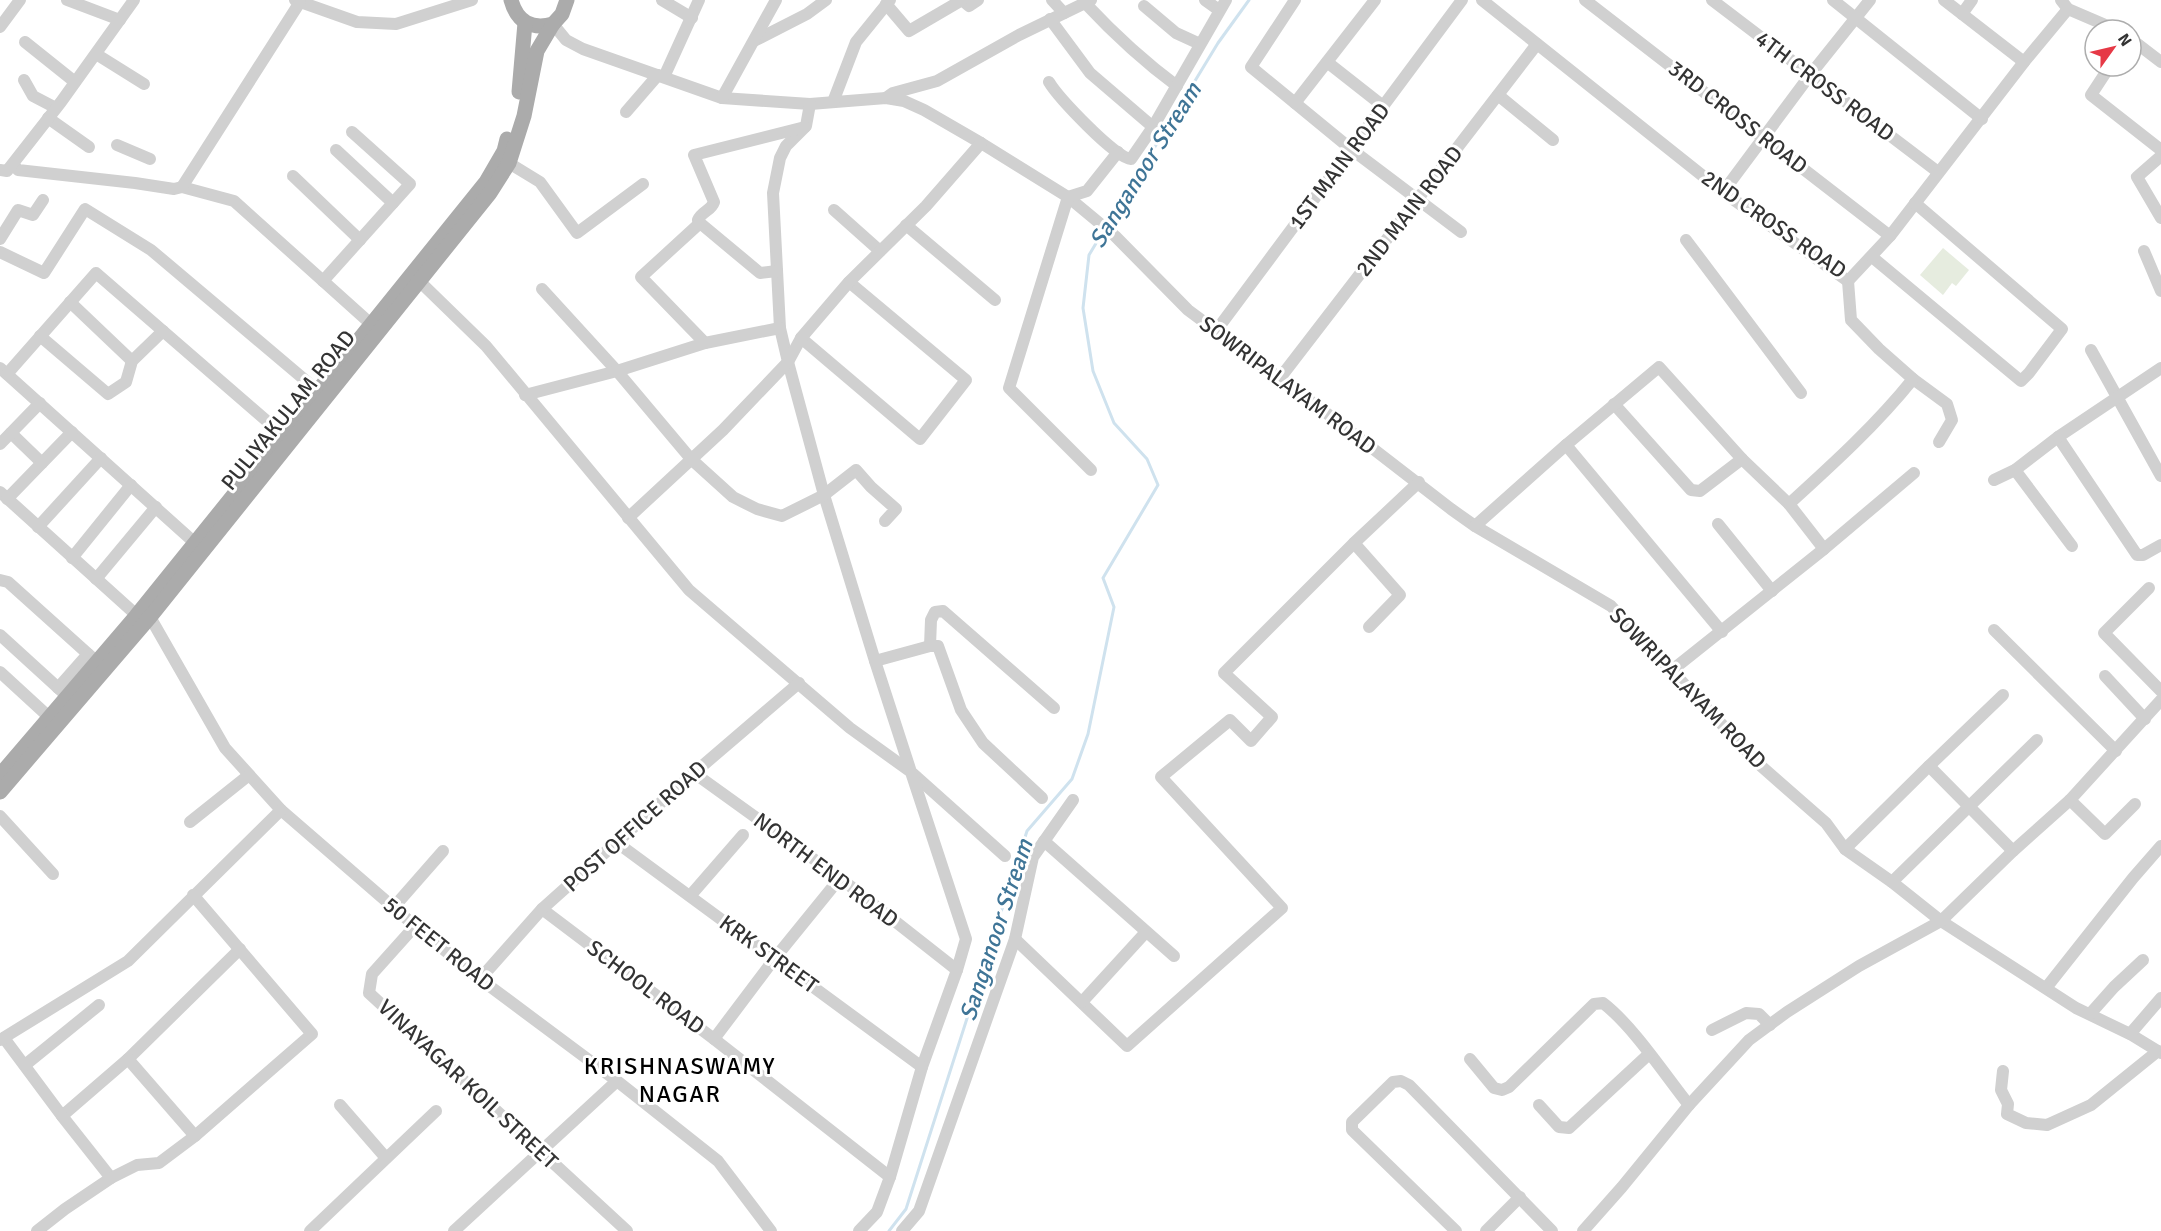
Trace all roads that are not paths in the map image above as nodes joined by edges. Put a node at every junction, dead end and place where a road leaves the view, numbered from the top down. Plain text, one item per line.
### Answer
1 (20, 0) edge
2 (67, 0) edge
3 (134, 0) edge
4 (472, 0) edge
5 (511, 0) edge
6 (567, 0) edge
7 (663, 0) edge
8 (699, 0) edge
9 (776, 0) edge
10 (826, 0) edge
11 (962, 0) edge
12 (978, 0) edge
13 (1052, 0) edge
14 (1205, 0) edge
15 (1295, 0) edge
16 (1375, 0) edge
17 (1462, 0) edge
18 (1482, 0) edge
19 (1585, 0) edge
20 (1712, 0) edge
21 (1833, 0) edge
22 (1870, 0) edge
23 (1944, 0) edge
24 (1972, 0) edge
25 (297, 1) edge
26 (1088, 2) edge
27 (884, 3) edge
28 (2065, 4) edge
29 (1222, 5) edge
30 (1144, 6) dead end
31 (1064, 13) junction
32 (1962, 14) junction
33 (692, 18) junction
34 (1856, 18) junction
35 (2093, 18) edge
36 (120, 20) junction
37 (1050, 20) junction
38 (525, 23) junction
39 (553, 24) junction
40 (0, 27) edge
41 (754, 41) junction
42 (25, 42) dead end
43 (1200, 44) junction
44 (1538, 44) junction
45 (2143, 48) edge
46 (96, 54) junction
47 (1327, 62) junction
48 (2024, 62) junction
49 (2161, 62) edge
50 (1809, 75) junction
51 (661, 76) junction
52 (2102, 78) edge
53 (24, 80) dead end
54 (75, 82) junction
55 (1049, 82) dead end
56 (144, 84) dead end
57 (1177, 86) junction
58 (1498, 95) junction
59 (722, 98) junction
60 (886, 98) junction
61 (833, 102) junction
62 (1295, 103) junction
63 (810, 104) junction
64 (1383, 106) junction
65 (626, 112) dead end
66 (52, 113) junction
67 (1982, 119) junction
68 (806, 126) junction
69 (1153, 127) junction
70 (352, 132) dead end
71 (1764, 137) junction
72 (1553, 140) dead end
73 (981, 143) junction
74 (117, 145) dead end
75 (89, 147) dead end
76 (1351, 149) junction
77 (336, 150) dead end
78 (2161, 150) edge
79 (1118, 152) junction
80 (2161, 156) edge
81 (150, 159) dead end
82 (509, 163) junction
83 (14, 164) junction
84 (0, 170) edge
85 (1938, 172) junction
86 (293, 176) dead end
87 (643, 184) dead end
88 (182, 187) junction
89 (1723, 192) junction
90 (1068, 197) junction
91 (1420, 198) junction
92 (43, 200) dead end
93 (393, 203) junction
94 (1915, 203) junction
95 (834, 210) dead end
96 (2161, 218) edge
97 (700, 223) junction
98 (906, 225) junction
99 (1461, 232) dead end
100 (1890, 236) junction
101 (0, 239) edge
102 (360, 240) junction
103 (1686, 240) dead end
104 (880, 250) junction
105 (2144, 251) dead end
106 (0, 252) edge
107 (1872, 257) junction
108 (777, 271) junction
109 (416, 277) junction
110 (323, 281) junction
111 (1848, 281) junction
112 (849, 282) junction
113 (542, 289) dead end
114 (2161, 291) edge
115 (995, 300) dead end
116 (70, 302) junction
117 (371, 324) junction
118 (780, 328) junction
119 (163, 331) junction
120 (1216, 331) junction
121 (40, 336) junction
122 (801, 338) junction
123 (705, 344) junction
124 (2091, 350) dead end
125 (132, 361) junction
126 (788, 362) junction
127 (2161, 368) edge
128 (4, 371) edge
129 (616, 371) junction
130 (1280, 378) junction
131 (1913, 379) junction
132 (318, 391) junction
133 (1801, 393) dead end
134 (525, 394) junction
135 (2118, 396) junction
136 (40, 403) junction
137 (1614, 404) junction
138 (72, 432) junction
139 (11, 433) junction
140 (283, 435) junction
141 (2058, 437) junction
142 (1939, 442) dead end
143 (0, 444) edge
144 (1566, 445) junction
145 (101, 458) junction
146 (691, 459) junction
147 (1743, 459) junction
148 (42, 463) junction
149 (1091, 470) dead end
150 (2015, 470) junction
151 (1914, 473) dead end
152 (2161, 476) edge
153 (1994, 480) dead end
154 (1419, 482) junction
155 (131, 485) junction
156 (824, 495) junction
157 (4, 496) edge
158 (1788, 504) junction
159 (156, 507) junction
160 (628, 518) junction
161 (885, 521) dead end
162 (1718, 524) dead end
163 (1475, 526) junction
164 (38, 527) junction
165 (195, 543) junction
166 (1354, 543) junction
167 (2161, 545) edge
168 (2072, 546) dead end
169 (1824, 549) junction
170 (72, 558) junction
171 (96, 579) junction
172 (0, 580) edge
173 (2149, 588) dead end
174 (1772, 591) junction
175 (143, 616) junction
176 (1369, 627) dead end
177 (1994, 630) dead end
178 (1722, 632) junction
179 (0, 635) edge
180 (930, 645) junction
181 (92, 658) junction
182 (875, 661) junction
183 (1671, 671) junction
184 (0, 672) edge
185 (2105, 676) dead end
186 (799, 683) junction
187 (63, 692) junction
188 (2161, 692) edge
189 (2003, 695) dead end
190 (2161, 700) edge
191 (1054, 708) dead end
192 (50, 717) junction
193 (2145, 719) junction
194 (2037, 740) dead end
195 (2116, 750) junction
196 (1929, 766) junction
197 (911, 772) junction
198 (694, 773) junction
199 (0, 775) edge
200 (249, 775) junction
201 (0, 792) edge
202 (1042, 798) dead end
203 (1073, 800) dead end
204 (2070, 800) junction
205 (2135, 804) dead end
206 (1969, 806) junction
207 (281, 810) junction
208 (0, 816) edge
209 (190, 822) dead end
210 (743, 836) dead end
211 (1044, 841) junction
212 (616, 842) junction
213 (2161, 846) edge
214 (1845, 849) junction
215 (444, 851) dead end
216 (2013, 851) junction
217 (1005, 856) dead end
218 (53, 874) dead end
219 (840, 878) junction
220 (1892, 882) junction
221 (193, 895) junction
222 (690, 896) junction
223 (393, 908) junction
224 (542, 909) junction
225 (1941, 921) junction
226 (415, 926) junction
227 (1146, 932) junction
228 (1015, 939) junction
229 (240, 949) junction
230 (1174, 956) dead end
231 (775, 958) junction
232 (2143, 960) dead end
233 (957, 970) junction
234 (480, 978) junction
235 (2046, 988) junction
236 (2161, 998) edge
237 (1082, 1002) junction
238 (99, 1005) dead end
239 (2090, 1014) junction
240 (1770, 1025) junction
241 (1712, 1030) dead end
242 (2130, 1034) junction
243 (2, 1039) edge
244 (714, 1039) junction
245 (2159, 1052) edge
246 (1649, 1054) junction
247 (128, 1059) junction
248 (1470, 1059) dead end
249 (25, 1065) junction
250 (922, 1067) junction
251 (2003, 1071) dead end
252 (617, 1081) junction
253 (340, 1105) dead end
254 (1539, 1105) dead end
255 (1689, 1106) junction
256 (436, 1112) dead end
257 (62, 1116) junction
258 (195, 1136) junction
259 (541, 1152) junction
260 (386, 1158) junction
261 (890, 1177) junction
262 (111, 1178) junction
263 (1520, 1197) junction
264 (623, 1229) edge
265 (38, 1231) edge
266 (310, 1231) edge
267 (454, 1231) edge
268 (771, 1231) edge
269 (859, 1231) edge
270 (902, 1231) edge
271 (1456, 1231) edge
272 (1486, 1231) edge
273 (1552, 1231) edge
274 (1583, 1231) edge

1 - 40 street
2 - 36 street
3 - 36 street
4 - 25 street
5 - 38 main road
6 - 39 main road, PULIYAKULAM ROAD
7 - 33 street
8 - 33 street
9 - 41 street
10 - 41 street
11 - 12 street
11 - 27 street
13 - 31 street
14 - 29 street
15 - 62 street
16 - 47 street
17 - 64 street, 1ST MAIN ROAD
18 - 44 street, 2ND CROSS ROAD
19 - 71 street, 3RD CROSS ROAD
20 - 50 street, 4TH CROSS ROAD
21 - 34 street
22 - 34 street
23 - 32 street
24 - 32 street
25 - 88 street
26 - 31 street
26 - 57 street
27 - 61 street
28 - 35 street
28 - 48 street, 2ND CROSS ROAD
29 - 43 street
30 - 43 street
31 - 37 street
32 - 48 street
33 - 51 street
34 - 50 street
34 - 67 street
36 - 46 street
37 - 60 street
37 - 69 street
38 - 39 main road
38 - 109 main road, PULIYAKULAM ROAD
39 - 51 street, SOWRIPALAYAM ROAD
39 - 82 main road, PULIYAKULAM ROAD
41 - 59 street
42 - 54 street
43 - 57 street
44 - 58 street, 2ND MAIN ROAD
44 - 89 street, 2ND CROSS ROAD
45 - 49 street
46 - 54 street
46 - 56 street
47 - 62 street
47 - 64 street
48 - 67 street, 2ND CROSS ROAD
50 - 71 street
50 - 85 street, 4TH CROSS ROAD
51 - 59 street, SOWRIPALAYAM ROAD
51 - 65 street
52 - 78 street
53 - 66 street
54 - 66 street
55 - 79 street
57 - 69 street
58 - 72 street
58 - 91 street, 2ND MAIN ROAD
59 - 63 street, SOWRIPALAYAM ROAD
60 - 61 street, SOWRIPALAYAM ROAD
60 - 73 street, SOWRIPALAYAM ROAD
61 - 63 street, SOWRIPALAYAM ROAD
62 - 76 street
63 - 68 street
64 - 76 street, 1ST MAIN ROAD
66 - 75 street
66 - 83 street
67 - 85 street, 2ND CROSS ROAD
68 - 97 street
68 - 108 street
69 - 79 street
70 - 93 street
71 - 89 street
71 - 100 street, 3RD CROSS ROAD
73 - 90 street, SOWRIPALAYAM ROAD
73 - 98 street
74 - 81 street
76 - 91 street
76 - 120 street, 1ST MAIN ROAD
77 - 93 street
79 - 90 street
80 - 96 street
82 - 87 street
82 - 109 main road, PULIYAKULAM ROAD
83 - 84 street
83 - 88 street
85 - 94 street, 2ND CROSS ROAD
86 - 102 street
88 - 110 street
89 - 111 street, 2ND CROSS ROAD
90 - 120 street, SOWRIPALAYAM ROAD
90 - 149 street
91 - 99 street
91 - 130 street, 2ND MAIN ROAD
92 - 101 street
93 - 102 street
94 - 100 street, 2ND CROSS ROAD
94 - 107 street
95 - 104 street
97 - 108 street
97 - 123 street
98 - 104 street
98 - 115 street
100 - 107 street, 2ND CROSS ROAD
102 - 110 street
103 - 133 street
104 - 112 street
105 - 114 street
106 - 132 street
107 - 111 street, 2ND CROSS ROAD
108 - 118 street
109 - 117 main road, PULIYAKULAM ROAD
109 - 134 street
109 - 175 main road, PULIYAKULAM ROAD
110 - 117 street
111 - 131 street
112 - 122 street
112 - 122 street
113 - 129 street
116 - 119 street
116 - 121 street
116 - 125 street
117 - 132 main road, PULIYAKULAM ROAD
118 - 123 street
118 - 126 street
119 - 125 street
119 - 140 street
120 - 130 street, SOWRIPALAYAM ROAD
121 - 125 street
121 - 128 street
122 - 126 street
123 - 129 street
124 - 135 street
126 - 146 street
126 - 156 street
127 - 135 street
128 - 136 street
129 - 134 street
129 - 146 street
130 - 154 street, SOWRIPALAYAM ROAD
131 - 142 street
131 - 158 street
132 - 140 main road, PULIYAKULAM ROAD
134 - 160 street
135 - 141 street
135 - 152 street
136 - 138 street
136 - 139 street
137 - 144 street
137 - 147 street
137 - 147 street
138 - 145 street
138 - 148 street
139 - 143 street
139 - 148 street
140 - 165 main road, PULIYAKULAM ROAD
141 - 150 street
141 - 167 street
144 - 163 street
144 - 178 street
145 - 155 street
145 - 164 street
146 - 156 street
146 - 160 street
147 - 158 street
148 - 157 street
150 - 153 street
150 - 168 street
151 - 169 street
154 - 163 street, SOWRIPALAYAM ROAD
154 - 166 street
155 - 159 street
155 - 170 street
156 - 161 street
156 - 182 street
157 - 164 street, 50 FEET ROAD
158 - 169 street
159 - 165 street
159 - 171 street
160 - 186 street
162 - 174 street
163 - 183 street, SOWRIPALAYAM ROAD
164 - 170 street, 50 FEET ROAD
165 - 175 main road, PULIYAKULAM ROAD
166 - 176 street
166 - 237 street
169 - 174 street
170 - 171 street, 50 FEET ROAD
171 - 175 street, 50 FEET ROAD
172 - 181 street
173 - 188 street
174 - 178 street
175 - 181 main road, PULIYAKULAM ROAD
175 - 200 street, 50 FEET ROAD
175 - 201 main road, PULIYAKULAM ROAD
177 - 195 street
178 - 183 street
179 - 187 street
180 - 182 street
180 - 191 street
180 - 202 street
181 - 187 main road, PULIYAKULAM ROAD
182 - 197 street
183 - 214 street, SOWRIPALAYAM ROAD
184 - 192 street
185 - 193 street
186 - 197 street
186 - 198 street, POST OFFICE ROAD
187 - 192 main road, PULIYAKULAM ROAD
189 - 196 street
190 - 193 street
192 - 199 main road, PULIYAKULAM ROAD
193 - 195 street
194 - 206 street
195 - 204 street
196 - 206 street
196 - 214 street
197 - 217 street
197 - 233 street
198 - 212 street, POST OFFICE ROAD
198 - 219 street, NORTH END ROAD
200 - 207 street, 50 FEET ROAD
200 - 209 street
203 - 211 street
204 - 205 street
204 - 216 street
206 - 216 street
206 - 220 street
207 - 221 street
207 - 223 street, 50 FEET ROAD
208 - 218 street
210 - 222 street
211 - 227 street
211 - 228 street
212 - 222 street, KRK STREET
212 - 224 street, POST OFFICE ROAD
213 - 235 street
214 - 220 street, SOWRIPALAYAM ROAD
215 - 223 street
216 - 225 street
219 - 231 street
219 - 233 street, NORTH END ROAD
220 - 225 street, SOWRIPALAYAM ROAD
221 - 229 street
221 - 243 street
222 - 231 street, KRK STREET
223 - 226 street, 50 FEET ROAD
224 - 234 street, POST OFFICE ROAD
224 - 244 street, SCHOOL ROAD
225 - 235 street, SOWRIPALAYAM ROAD
225 - 240 street
226 - 234 street, 50 FEET ROAD
226 - 259 street, VINAYAGAR KOIL STREET
227 - 230 street
227 - 237 street
228 - 237 street
228 - 270 street
229 - 247 street
229 - 258 street
231 - 244 street
231 - 250 street, KRK STREET
232 - 239 street
233 - 250 street
234 - 252 street, 50 FEET ROAD
235 - 239 street, SOWRIPALAYAM ROAD
236 - 242 street
238 - 249 street
239 - 242 street, SOWRIPALAYAM ROAD
240 - 241 street
240 - 255 street
242 - 245 street, SOWRIPALAYAM ROAD
243 - 249 street
244 - 261 street, SCHOOL ROAD
245 - 251 street
246 - 248 street
246 - 254 street
246 - 255 street
247 - 257 street
247 - 258 street
249 - 257 street
250 - 261 street
252 - 259 street
252 - 268 street, 50 FEET ROAD
253 - 260 street
255 - 274 street
256 - 260 street
257 - 262 street
258 - 262 street
259 - 264 street, VINAYAGAR KOIL STREET
259 - 267 street
260 - 266 street
261 - 269 street
262 - 265 street
263 - 271 street
263 - 272 street
263 - 273 street

